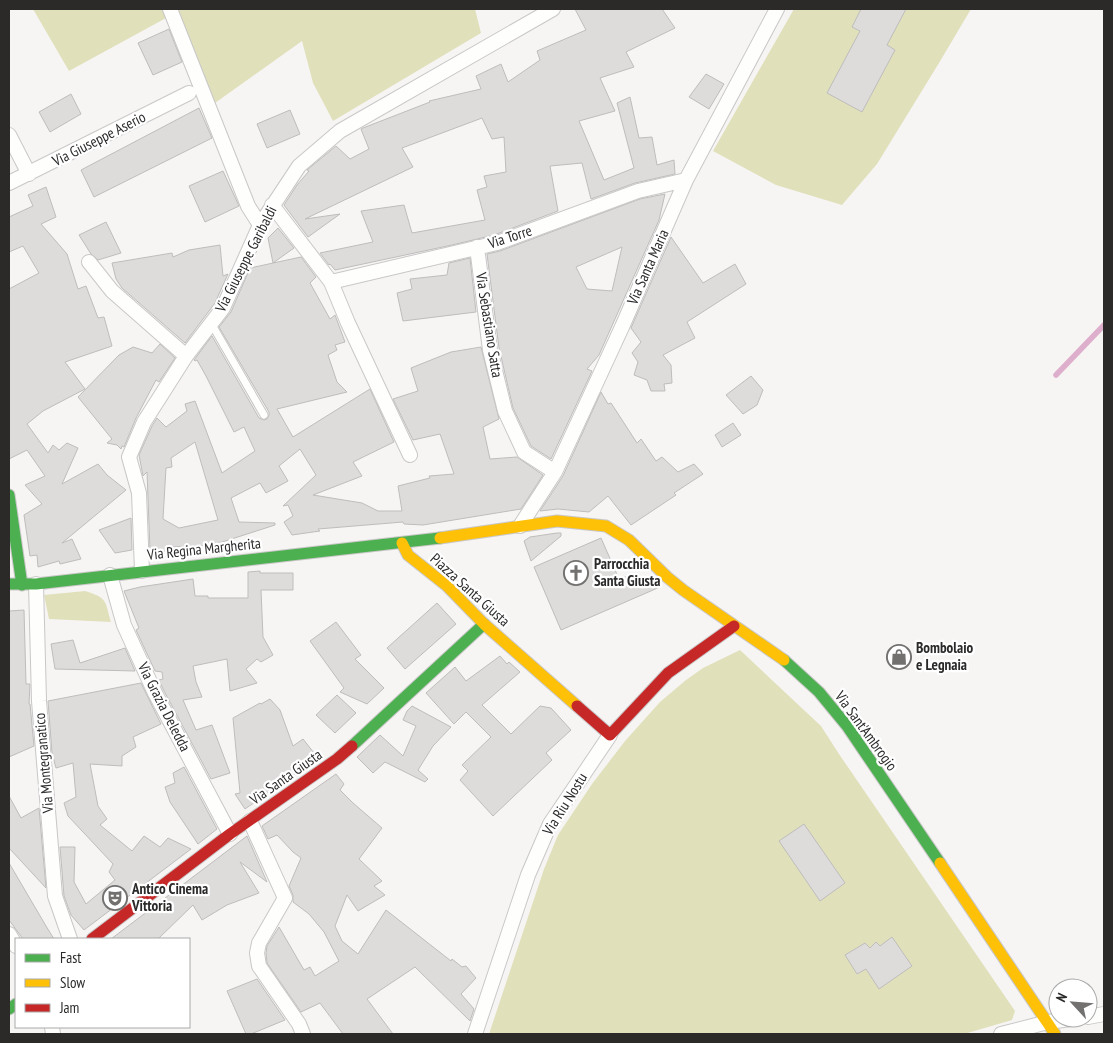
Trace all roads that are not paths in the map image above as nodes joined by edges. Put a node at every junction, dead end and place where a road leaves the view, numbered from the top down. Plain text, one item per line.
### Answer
1 (170, 9) edge
2 (553, 9) edge
3 (777, 9) edge
4 (189, 93) dead end
5 (9, 135) edge
6 (29, 174) junction
7 (686, 180) junction
8 (9, 183) edge
9 (272, 204) junction
10 (260, 225) junction
11 (478, 248) junction
12 (90, 262) dead end
13 (332, 282) junction
14 (211, 323) junction
15 (186, 356) junction
16 (264, 415) dead end
17 (410, 455) dead end
18 (555, 472) junction
19 (9, 495) edge
20 (520, 526) junction
21 (402, 543) junction
22 (142, 571) junction
23 (110, 575) junction
24 (9, 584) edge
25 (36, 584) junction
26 (22, 585) junction
27 (484, 624) junction
28 (734, 626) junction
29 (610, 735) junction
30 (250, 821) junction
31 (230, 834) junction
32 (70, 938) edge
33 (93, 938) edge
34 (1048, 1024) edge
35 (1051, 1028) edge
36 (304, 1034) edge
37 (475, 1034) edge
38 (1000, 1034) edge

1 - 10 street
2 - 9 street, Via Giuseppe Garibaldi
3 - 7 street, Via Santa Maria
4 - 6 street, Via Giuseppe Aserio
5 - 6 street
6 - 8 street, Via Giuseppe Aserio
7 - 11 street, Via Torre
7 - 18 street, Via Santa Maria
9 - 10 street, Via Giuseppe Garibaldi
9 - 13 street
10 - 14 street, Via Giuseppe Garibaldi
11 - 13 street, Via Torre
11 - 18 street, Via Sebastiano Satta
12 - 15 street
13 - 17 street
14 - 15 street, Via Giuseppe Garibaldi
14 - 16 lane
15 - 22 street, Via Giuseppe Garibaldi
18 - 20 street, Via Santa Maria
19 - 26 street
20 - 21 street, Piazza Santa Giusta
20 - 28 street, Via Sant'Ambrogio
21 - 22 street, Via Regina Margherita
21 - 27 street, Piazza Santa Giusta
22 - 23 street, Via Regina Margherita
23 - 25 street, Via Regina Margherita
23 - 31 street, Via Grazia Deledda
24 - 26 street, Via Regina Margherita
25 - 26 street, Via Regina Margherita
25 - 32 street, Via Montegranatico
27 - 29 street, Piazza Santa Giusta
27 - 30 street, Via Santa Giusta
28 - 29 street, Via Riu Nostu
28 - 34 street, Via Sant'Ambrogio
29 - 37 street, Via Riu Nostu
30 - 31 street, Via Santa Giusta
30 - 36 street
31 - 33 street, Via Santa Giusta
35 - 38 street

